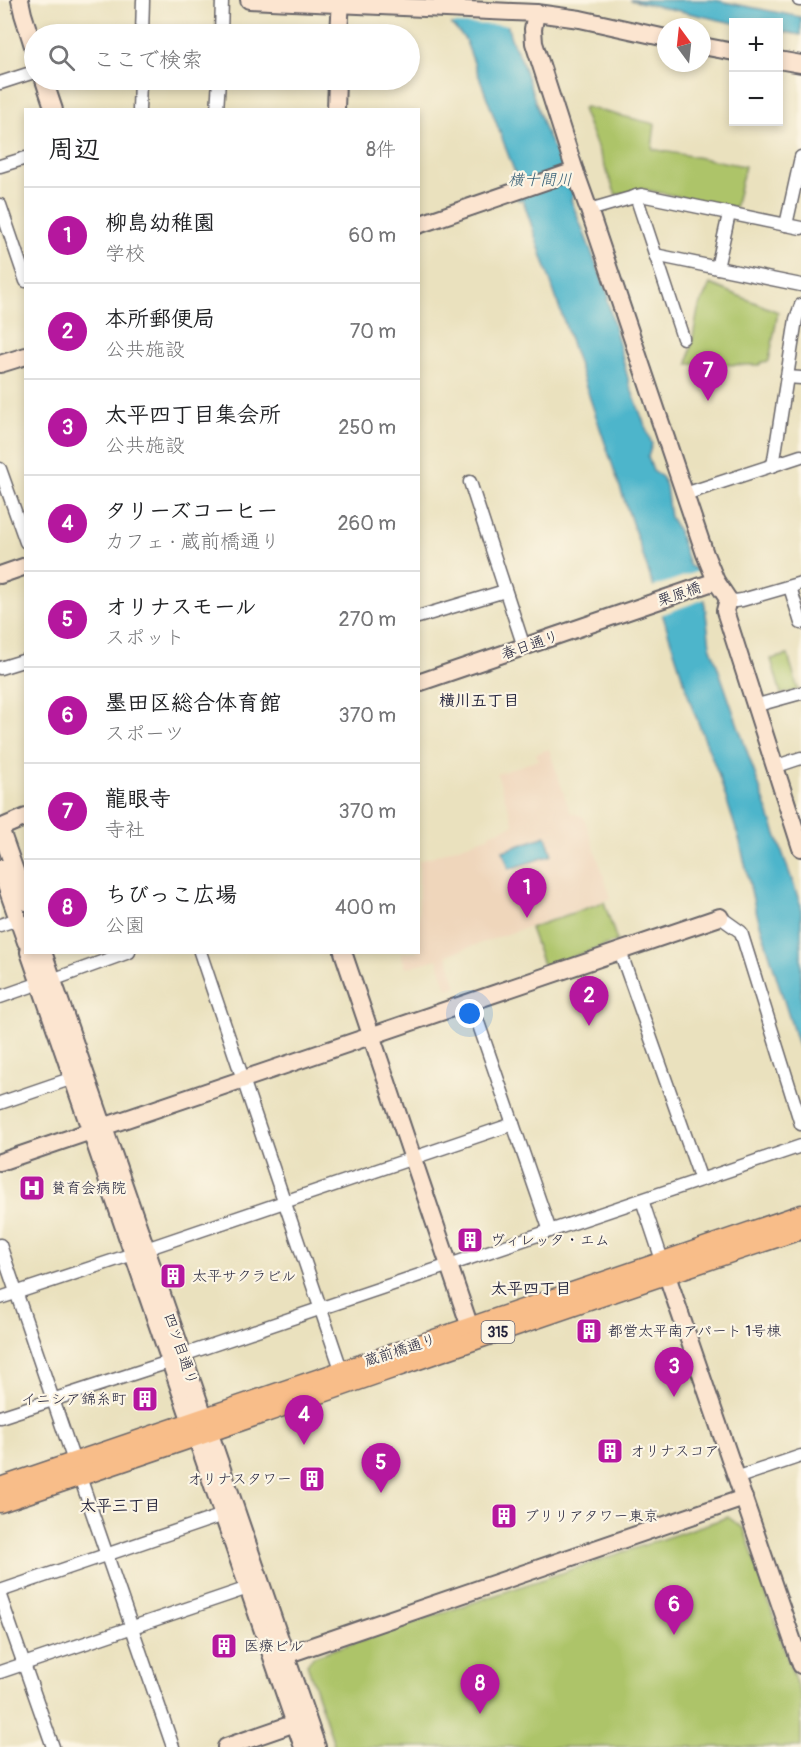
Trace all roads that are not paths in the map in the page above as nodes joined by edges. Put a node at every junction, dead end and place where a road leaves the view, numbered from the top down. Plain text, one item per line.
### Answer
1 (20, 0) edge
2 (143, 0) edge
3 (222, 0) edge
4 (249, 0) edge
5 (341, 1) edge
6 (536, 13) junction
7 (26, 24) edge
8 (142, 24) edge
9 (221, 24) edge
10 (340, 24) edge
11 (657, 36) edge
12 (711, 48) edge
13 (729, 51) edge
14 (783, 61) edge
15 (801, 64) edge
16 (24, 75) edge
17 (0, 83) edge
18 (47, 90) edge
19 (140, 90) edge
20 (218, 90) edge
21 (337, 90) edge
22 (53, 108) edge
23 (139, 108) edge
24 (217, 108) edge
25 (336, 108) edge
26 (801, 157) edge
27 (24, 159) edge
28 (0, 166) edge
29 (572, 172) junction
30 (799, 173) edge
31 (636, 196) junction
32 (0, 205) edge
33 (590, 210) junction
34 (729, 213) junction
35 (420, 224) edge
36 (786, 225) junction
37 (801, 228) edge
38 (655, 255) junction
39 (717, 268) junction
40 (24, 275) edge
41 (801, 285) edge
42 (801, 305) edge
43 (799, 319) edge
44 (682, 338) dead end
45 (24, 357) edge
46 (0, 364) edge
47 (787, 377) junction
48 (801, 378) edge
49 (801, 456) edge
50 (773, 466) junction
51 (0, 469) edge
52 (470, 482) dead end
53 (685, 494) junction
54 (24, 536) edge
55 (24, 567) edge
56 (0, 575) edge
57 (716, 581) junction
58 (795, 585) edge
59 (505, 591) junction
60 (728, 599) junction
61 (642, 606) joint
62 (420, 616) edge
63 (801, 623) edge
64 (524, 647) junction
65 (24, 661) edge
66 (0, 668) edge
67 (420, 682) edge
68 (801, 693) edge
69 (754, 706) junction
70 (801, 758) edge
71 (774, 767) junction
72 (24, 818) edge
73 (0, 828) edge
74 (798, 829) edge
75 (801, 848) edge
76 (0, 868) edge
77 (22, 878) edge
78 (720, 917) joint
79 (18, 920) junction
80 (0, 925) edge
81 (24, 936) edge
82 (620, 951) junction
83 (30, 954) edge
84 (43, 954) edge
85 (123, 954) edge
86 (201, 954) edge
87 (344, 954) edge
88 (46, 982) junction
89 (0, 997) edge
90 (471, 1002) junction
91 (371, 1035) junction
92 (73, 1078) junction
93 (242, 1079) junction
94 (0, 1103) edge
95 (513, 1124) junction
96 (801, 1124) edge
97 (98, 1129) junction
98 (801, 1146) edge
99 (414, 1158) junction
100 (0, 1162) edge
101 (701, 1180) junction
102 (642, 1200) junction
103 (285, 1202) junction
104 (801, 1214) edge
105 (801, 1230) edge
106 (550, 1231) junction
107 (0, 1245) edge
108 (140, 1252) junction
109 (450, 1265) junction
110 (665, 1268) junction
111 (16, 1292) junction
112 (0, 1298) edge
113 (321, 1309) junction
114 (472, 1334) junction
115 (176, 1359) junction
116 (341, 1369) junction
117 (53, 1399) junction
118 (0, 1417) edge
119 (200, 1427) junction
120 (801, 1456) edge
121 (77, 1469) junction
122 (736, 1478) junction
123 (0, 1486) edge
124 (744, 1498) junction
125 (0, 1503) edge
126 (223, 1515) junction
127 (106, 1555) junction
128 (248, 1588) junction
129 (0, 1591) edge
130 (0, 1596) edge
131 (130, 1628) junction
132 (279, 1657) junction
133 (24, 1664) junction
134 (801, 1665) edge
135 (0, 1672) edge
136 (301, 1721) junction
137 (52, 1747) edge
138 (173, 1747) edge
139 (226, 1747) edge
140 (303, 1747) edge
141 (317, 1747) edge

1 - 7 street
2 - 8 street
3 - 9 street
4 - 5 street
5 - 6 street
5 - 10 street
6 - 11 street
6 - 29 street
12 - 13 street
14 - 15 street
16 - 17 street
18 - 22 street
19 - 23 street
20 - 24 street
21 - 25 street
26 - 30 street
27 - 28 street
29 - 33 street
29 - 35 street
30 - 36 street
31 - 33 street
31 - 34 street
31 - 38 street
32 - 40 street
33 - 53 street
34 - 36 street
34 - 39 street
36 - 37 street
38 - 39 street
38 - 44 street
39 - 41 street
42 - 43 street
43 - 47 street
45 - 46 street
47 - 48 street
47 - 50 street
49 - 50 street
50 - 53 street
51 - 54 street
52 - 59 street
53 - 57 street
55 - 56 street
57 - 60 street
57 - 61 street, 栗原橋
58 - 60 street
58 - 63 street
59 - 62 street
59 - 64 street
60 - 69 street
61 - 64 street, 春日通り
64 - 67 street, 春日通り
65 - 66 street
68 - 69 street
69 - 71 street
70 - 71 street
71 - 74 street
72 - 73 street
73 - 77 street
74 - 75 street
76 - 79 street
78 - 82 street
78 - 96 street
79 - 80 street
79 - 81 street
82 - 90 street
82 - 101 street
83 - 88 street, 四ツ目通り
84 - 88 street, 四ツ目通り
85 - 88 street
86 - 93 street
87 - 91 street
88 - 89 street
88 - 92 street, 四ツ目通り
88 - 97 street, 四ツ目通り
90 - 91 street
90 - 95 street
91 - 93 street
91 - 99 street
92 - 94 street
92 - 97 street, 四ツ目通り
93 - 97 street
93 - 103 street
95 - 99 street
95 - 106 street
97 - 100 street
97 - 108 street, 四ツ目通り
98 - 101 street
99 - 103 street
99 - 109 street
101 - 102 street
102 - 106 street
102 - 110 street
103 - 108 street
103 - 113 street
104 - 110 main road, 蔵前橋通り / 315
105 - 110 main road, 蔵前橋通り / 315
106 - 109 street
107 - 111 street
108 - 111 street
108 - 115 street, 四ツ目通り
109 - 113 street
109 - 114 street
110 - 114 main road, 蔵前橋通り / 315
110 - 122 street
111 - 112 street
111 - 117 street
113 - 115 street
113 - 116 street
114 - 116 main road, 蔵前橋通り / 315
114 - 119 main road, 蔵前橋通り / 315
115 - 117 street
115 - 119 street, 四ツ目通り
116 - 119 main road, 蔵前橋通り / 315
117 - 118 street
117 - 121 street
119 - 121 main road, 蔵前橋通り / 315
119 - 126 street, 四ツ目通り
119 - 132 street, 四ツ目通り
120 - 122 street
121 - 123 main road, 蔵前橋通り / 315
121 - 125 main road, 蔵前橋通り / 315
121 - 127 street
122 - 124 street
124 - 132 street
124 - 134 street
126 - 127 street
126 - 128 street, 四ツ目通り
127 - 129 street
127 - 131 street
128 - 131 street
128 - 132 street, 四ツ目通り
130 - 133 street
131 - 133 street
131 - 138 street
132 - 136 street, 四ツ目通り
133 - 135 street
133 - 137 street
136 - 139 street
136 - 140 street, 四ツ目通り
136 - 141 street, 四ツ目通り

